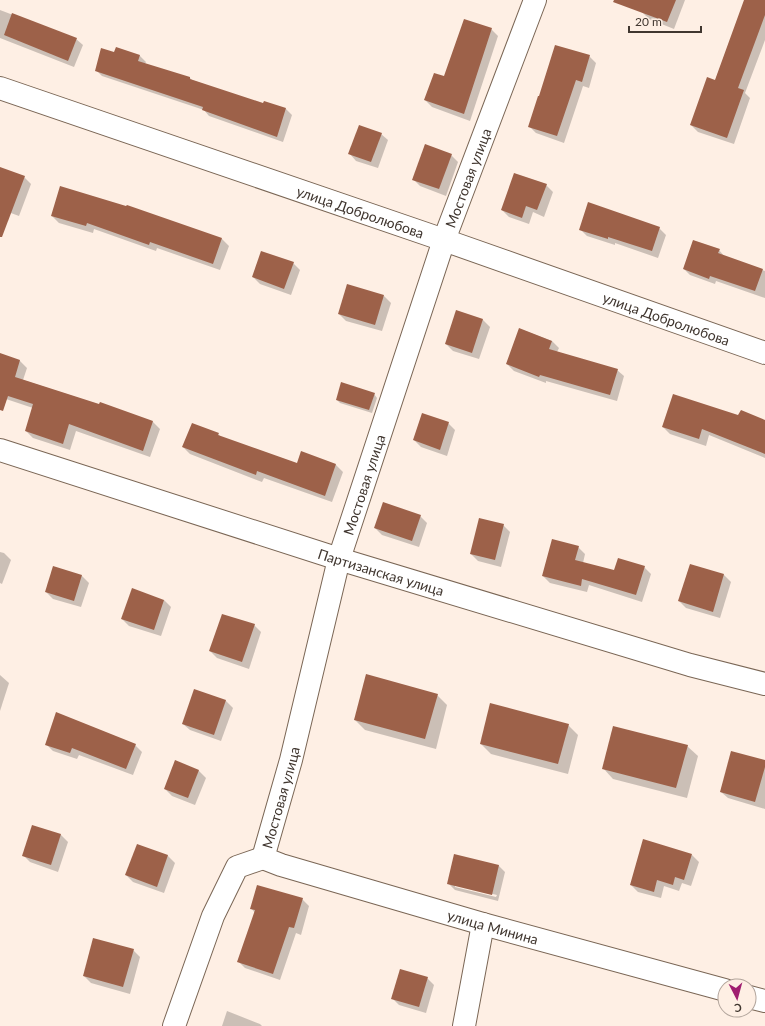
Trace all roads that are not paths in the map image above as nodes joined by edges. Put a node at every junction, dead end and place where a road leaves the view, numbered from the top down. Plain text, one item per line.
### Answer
1 (535, 0) edge
2 (0, 88) edge
3 (444, 240) junction
4 (765, 353) edge
5 (0, 450) edge
6 (339, 559) junction
7 (765, 684) edge
8 (263, 858) junction
9 (483, 924) junction
10 (717, 988) edge
11 (174, 1026) edge
12 (464, 1026) edge

1 - 3 street, Мостовая улица
2 - 3 street, улица Добролюбова
3 - 4 street, улица Добролюбова
3 - 6 street, Мостовая улица
5 - 6 street, Партизанская улица
6 - 7 street, Партизанская улица
6 - 8 street, Мостовая улица
8 - 9 street, улица Минина
8 - 11 street, Мостовая улица
9 - 10 street, улица Минина
9 - 12 street

